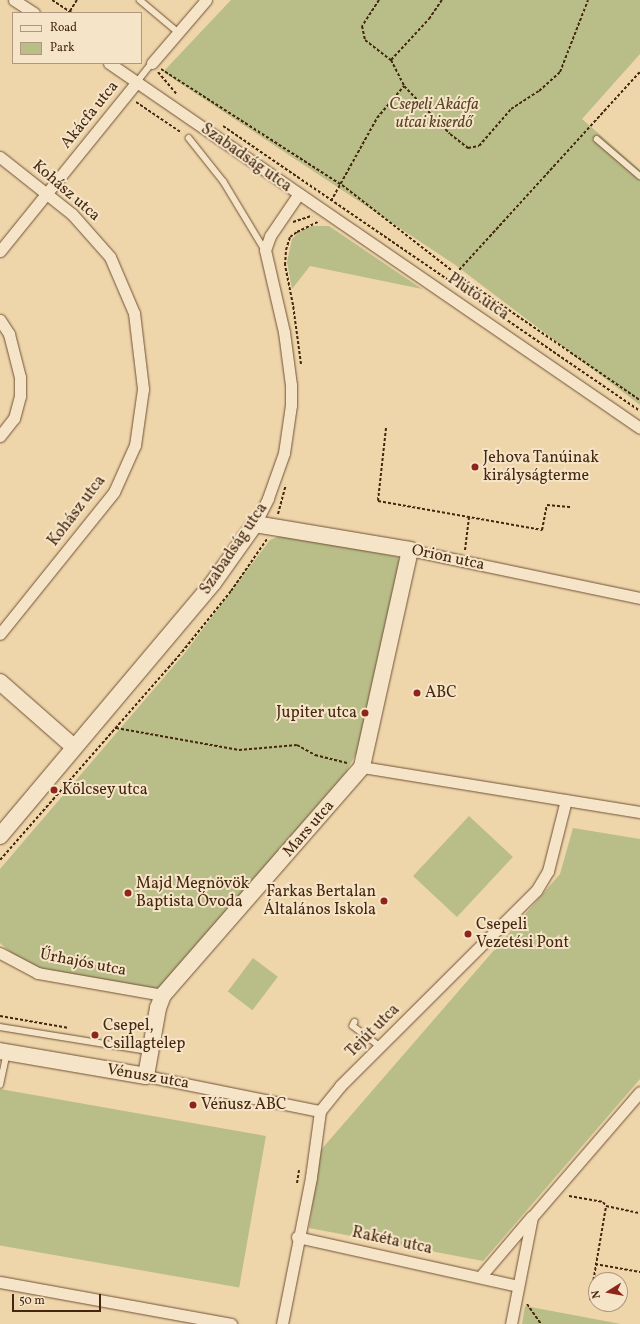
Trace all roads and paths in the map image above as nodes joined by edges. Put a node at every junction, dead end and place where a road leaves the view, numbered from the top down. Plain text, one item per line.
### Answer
1 (14, 0) edge
2 (52, 0) edge
3 (77, 0) edge
4 (140, 0) edge
5 (206, 0) edge
6 (380, 0) edge
7 (442, 0) edge
8 (588, 0) edge
9 (70, 11) joint
10 (32, 12) edge
11 (178, 32) junction
12 (391, 60) junction
13 (152, 63) junction
14 (110, 64) edge
15 (640, 72) edge
16 (137, 82) junction
17 (404, 86) junction
18 (184, 100) dead end
19 (217, 122) dead end
20 (189, 138) dead end
21 (597, 139) dead end
22 (0, 157) edge
23 (640, 176) edge
24 (342, 185) junction
25 (49, 193) junction
26 (298, 194) junction
27 (329, 196) junction
28 (332, 199) junction
29 (322, 212) junction
30 (289, 224) dead end
31 (265, 250) junction
32 (0, 251) edge
33 (455, 273) junction
34 (449, 281) junction
35 (442, 291) junction
36 (294, 305) dead end
37 (0, 320) edge
38 (640, 400) edge
39 (640, 411) edge
40 (386, 428) dead end
41 (640, 428) edge
42 (0, 436) edge
43 (572, 507) dead end
44 (469, 517) junction
45 (254, 524) junction
46 (410, 550) junction
47 (464, 562) junction
48 (640, 598) edge
49 (0, 634) edge
50 (0, 682) edge
51 (133, 709) dead end
52 (116, 728) junction
53 (74, 747) junction
54 (362, 767) junction
55 (566, 800) junction
56 (640, 812) edge
57 (0, 836) edge
58 (0, 860) edge
59 (0, 953) edge
60 (163, 995) junction
61 (0, 1016) edge
62 (355, 1022) dead end
63 (0, 1027) edge
64 (70, 1028) dead end
65 (380, 1046) junction
66 (150, 1051) junction
67 (4, 1052) edge
68 (146, 1076) junction
69 (0, 1085) edge
70 (640, 1092) edge
71 (320, 1111) junction
72 (300, 1168) dead end
73 (296, 1191) dead end
74 (569, 1196) dead end
75 (606, 1206) junction
76 (640, 1213) edge
77 (532, 1217) junction
78 (297, 1237) junction
79 (595, 1264) junction
80 (594, 1272) edge
81 (640, 1272) edge
82 (480, 1277) junction
83 (0, 1282) edge
84 (518, 1286) junction
85 (231, 1324) edge
86 (282, 1324) edge
87 (511, 1324) edge
88 (541, 1324) edge

1 - 10 street
2 - 9 path
3 - 9 path
4 - 11 lane
5 - 11 street, Akácfa utca
6 - 12 path
7 - 12 path
8 - 17 path
11 - 13 street, Akácfa utca
12 - 17 path
13 - 16 lane, Akácfa utca
13 - 18 path
13 - 24 path
14 - 16 street, Szabadság utca
15 - 33 path
16 - 25 street, Akácfa utca
16 - 26 street, Szabadság utca
17 - 24 path
19 - 27 path
20 - 31 lane
21 - 23 lane
22 - 25 street, Kohász utca
24 - 28 path
24 - 33 path
25 - 32 street, Akácfa utca
25 - 49 street, Kohász utca
26 - 29 street, Plútó utca
26 - 31 street, Szabadság utca
27 - 28 path
27 - 29 path
28 - 29 path
28 - 34 path
29 - 30 path
29 - 35 street, Plútó utca
29 - 36 path
31 - 45 street, Szabadság utca
33 - 34 path
33 - 38 path
34 - 35 path
34 - 39 path
35 - 41 street, Plútó utca
37 - 42 street
40 - 44 path
43 - 44 path
44 - 47 path
45 - 46 street, Orion utca
45 - 53 street, Szabadság utca
46 - 47 street, Orion utca
46 - 54 street, Mars utca
47 - 48 street, Orion utca
50 - 53 street
51 - 52 path
52 - 54 path
52 - 58 path
53 - 57 street, Szabadság utca
54 - 55 street
54 - 60 street, Mars utca
55 - 56 street
55 - 65 street, Tejút utca
59 - 60 street, Űrhajós utca
60 - 66 street, Mars utca
61 - 64 path
62 - 65 lane
63 - 66 lane
65 - 71 street, Tejút utca
66 - 68 street, Mars utca
67 - 68 street, Vénusz utca
67 - 69 lane
68 - 71 street, Vénusz utca
70 - 77 street
71 - 78 street
72 - 73 path
74 - 75 path
75 - 76 path
75 - 79 path
77 - 82 street
77 - 84 street
78 - 82 street, Rakéta utca
78 - 86 street
79 - 80 path
79 - 81 path
82 - 84 street, Rakéta utca
83 - 85 street
84 - 87 street
84 - 88 path

